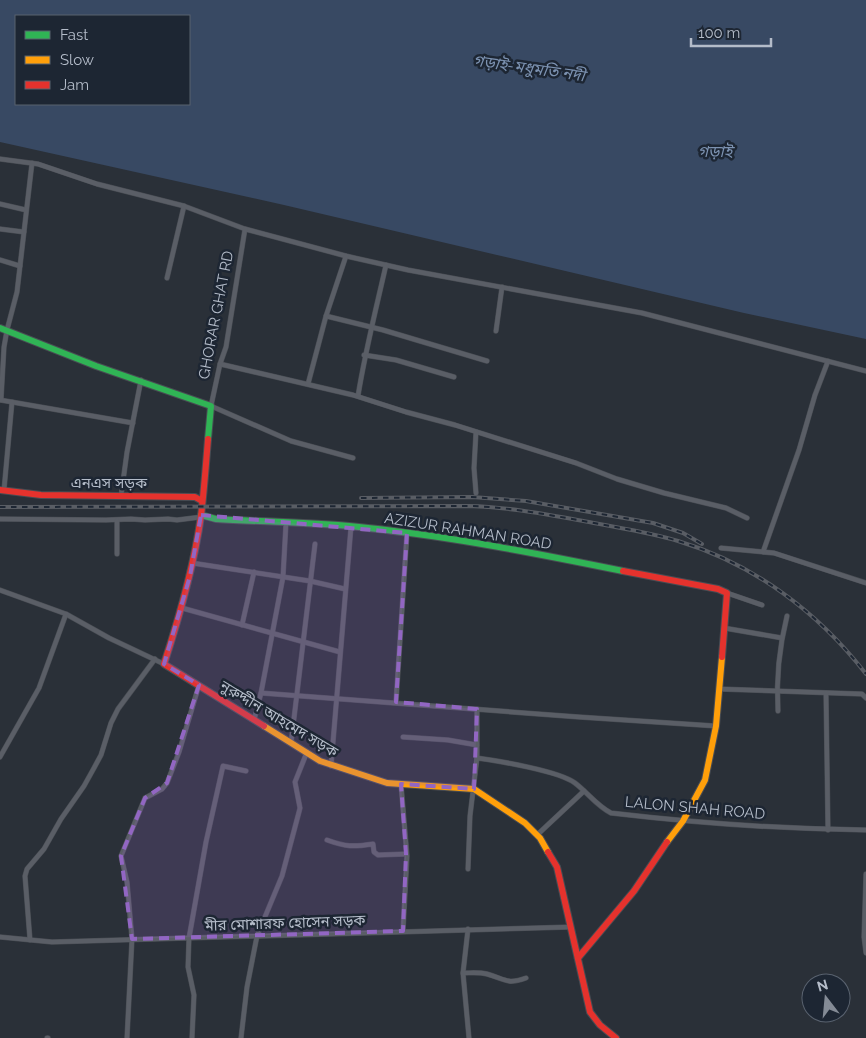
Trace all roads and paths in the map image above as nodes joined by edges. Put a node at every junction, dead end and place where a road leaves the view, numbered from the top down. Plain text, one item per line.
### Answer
1 (0, 159) edge
2 (32, 163) junction
3 (0, 204) edge
4 (184, 206) junction
5 (26, 210) junction
6 (0, 229) edge
7 (245, 229) junction
8 (24, 232) junction
9 (346, 256) junction
10 (0, 260) edge
11 (386, 265) junction
12 (20, 266) junction
13 (167, 278) dead end
14 (502, 287) junction
15 (326, 316) junction
16 (372, 327) junction
17 (3, 329) edge
18 (496, 331) dead end
19 (364, 356) junction
20 (487, 361) dead end
21 (828, 361) junction
22 (220, 364) junction
23 (866, 371) edge
24 (454, 377) dead end
25 (141, 380) junction
26 (308, 384) junction
27 (358, 396) junction
28 (0, 400) edge
29 (12, 402) junction
30 (211, 406) junction
31 (132, 423) junction
32 (476, 432) junction
33 (353, 458) dead end
34 (2, 490) edge
35 (476, 493) dead end
36 (122, 496) junction
37 (202, 500) junction
38 (201, 516) junction
39 (747, 518) dead end
40 (0, 519) edge
41 (117, 520) junction
42 (286, 523) junction
43 (351, 526) junction
44 (407, 534) junction
45 (315, 544) dead end
46 (721, 548) dead end
47 (763, 552) junction
48 (117, 554) dead end
49 (192, 563) junction
50 (254, 572) junction
51 (283, 577) junction
52 (310, 582) junction
53 (866, 584) edge
54 (345, 588) junction
55 (0, 590) edge
56 (727, 593) junction
57 (762, 605) dead end
58 (182, 608) junction
59 (66, 614) junction
60 (787, 616) dead end
61 (242, 625) junction
62 (724, 628) junction
63 (272, 634) junction
64 (782, 638) junction
65 (303, 642) junction
66 (340, 652) junction
67 (155, 659) junction
68 (164, 664) junction
69 (199, 685) junction
70 (719, 689) junction
71 (777, 692) junction
72 (261, 693) junction
73 (826, 693) junction
74 (297, 695) junction
75 (336, 698) junction
76 (866, 698) edge
77 (396, 702) junction
78 (477, 709) junction
79 (778, 711) dead end
80 (254, 720) junction
81 (716, 726) junction
82 (403, 738) dead end
83 (291, 743) junction
84 (477, 745) junction
85 (307, 752) junction
86 (0, 756) edge
87 (477, 758) junction
88 (331, 766) junction
89 (246, 771) dead end
90 (401, 784) junction
91 (474, 789) junction
92 (584, 791) junction
93 (683, 821) junction
94 (828, 830) junction
95 (866, 830) edge
96 (537, 836) junction
97 (327, 840) dead end
98 (406, 854) junction
99 (468, 869) dead end
100 (866, 874) edge
101 (571, 927) junction
102 (468, 929) junction
103 (403, 931) junction
104 (257, 936) junction
105 (0, 937) edge
106 (190, 938) junction
107 (132, 939) junction
108 (30, 940) junction
109 (866, 953) edge
110 (578, 958) junction
111 (463, 973) junction
112 (526, 978) dead end
113 (613, 1037) edge
114 (127, 1038) edge
115 (192, 1038) edge
116 (241, 1038) edge
117 (469, 1038) edge

1 - 2 street
2 - 4 street
2 - 5 street
3 - 5 street
4 - 7 street
4 - 13 street
5 - 8 street
6 - 8 street
7 - 9 street
7 - 22 street, GHORAR GHAT RD
8 - 12 street
9 - 11 street
9 - 15 street
10 - 12 street
11 - 14 street
11 - 16 street
12 - 17 street
14 - 18 street
14 - 21 street
15 - 16 street
15 - 26 street
16 - 19 street
16 - 20 street
17 - 25 street
17 - 28 street
19 - 24 street
19 - 27 street
21 - 23 street
21 - 47 street
22 - 26 street
22 - 30 street, GHORAR GHAT RD
25 - 30 street
25 - 31 street
26 - 27 street
27 - 32 street
28 - 29 street
29 - 31 street
29 - 34 street
30 - 33 street
30 - 37 street
31 - 36 street
32 - 35 street
32 - 39 street
34 - 36 street, এনএস সড়ক
36 - 37 street, এনএস সড়ক
37 - 38 street
38 - 41 street
38 - 42 street, AZIZUR RAHMAN ROAD
38 - 49 street
40 - 41 street
41 - 48 street
42 - 43 street, AZIZUR RAHMAN ROAD
42 - 51 street
43 - 44 street, AZIZUR RAHMAN ROAD
43 - 54 street
44 - 56 street, AZIZUR RAHMAN ROAD
44 - 77 street
45 - 52 street
46 - 47 street
47 - 53 street
49 - 50 street
49 - 58 street
50 - 51 street
50 - 61 street
51 - 52 street
51 - 63 street
52 - 54 street
52 - 65 street
54 - 66 street
55 - 59 street, নুরুদ্দীন আহমেদ সড়ক
56 - 57 street
56 - 62 street
58 - 61 street
58 - 68 street
59 - 67 street, নুরুদ্দীন আহমেদ সড়ক
59 - 86 street
60 - 64 street
61 - 63 street
62 - 64 street
62 - 70 street
63 - 65 street
63 - 72 street
64 - 71 street
65 - 66 street
65 - 74 street
66 - 75 street
67 - 68 street, নুরুদ্দীন আহমেদ সড়ক
67 - 108 street
68 - 69 street, নুরুদ্দীন আহমেদ সড়ক
69 - 80 street, নুরুদ্দীন আহমেদ সড়ক
69 - 107 street
70 - 71 street
70 - 81 street
71 - 73 street
71 - 79 street
72 - 74 street
72 - 80 street
73 - 76 street
73 - 94 street
74 - 75 street
74 - 83 street
75 - 77 street
75 - 88 street
77 - 78 street
78 - 81 street
78 - 84 street
80 - 83 street, নুরুদ্দীন আহমেদ সড়ক
81 - 93 street
82 - 84 street
83 - 85 street, নুরুদ্দীন আহমেদ সড়ক
84 - 87 street
85 - 88 street, নুরুদ্দীন আহমেদ সড়ক
85 - 104 street
87 - 91 street
87 - 92 street, LALON SHAH ROAD
88 - 90 street, নুরুদ্দীন আহমেদ সড়ক
89 - 106 street
90 - 91 street, নুরুদ্দীন আহমেদ সড়ক
90 - 98 street
91 - 96 street, নুরুদ্দীন আহমেদ সড়ক
91 - 99 street
92 - 93 street, LALON SHAH ROAD
92 - 96 street
93 - 94 street, LALON SHAH ROAD
93 - 110 street
94 - 95 street, LALON SHAH ROAD
96 - 101 street, নুরুদ্দীন আহমেদ সড়ক
97 - 98 street
98 - 103 street
100 - 109 street
101 - 102 street, মীর মোশারফ হোসেন সড়ক
101 - 110 street, নুরুদ্দীন আহমেদ সড়ক
102 - 103 street, মীর মোশারফ হোসেন সড়ক
102 - 111 street
103 - 104 street, মীর মোশারফ হোসেন সড়ক
104 - 106 street, মীর মোশারফ হোসেন সড়ক
104 - 116 street
105 - 108 street, মীর মোশারফ হোসেন সড়ক
106 - 107 street, মীর মোশারফ হোসেন সড়ক
106 - 115 street
107 - 108 street, মীর মোশারফ হোসেন সড়ক
107 - 114 street
110 - 113 street, নুরুদ্দীন আহমেদ সড়ক
111 - 112 street
111 - 117 street

